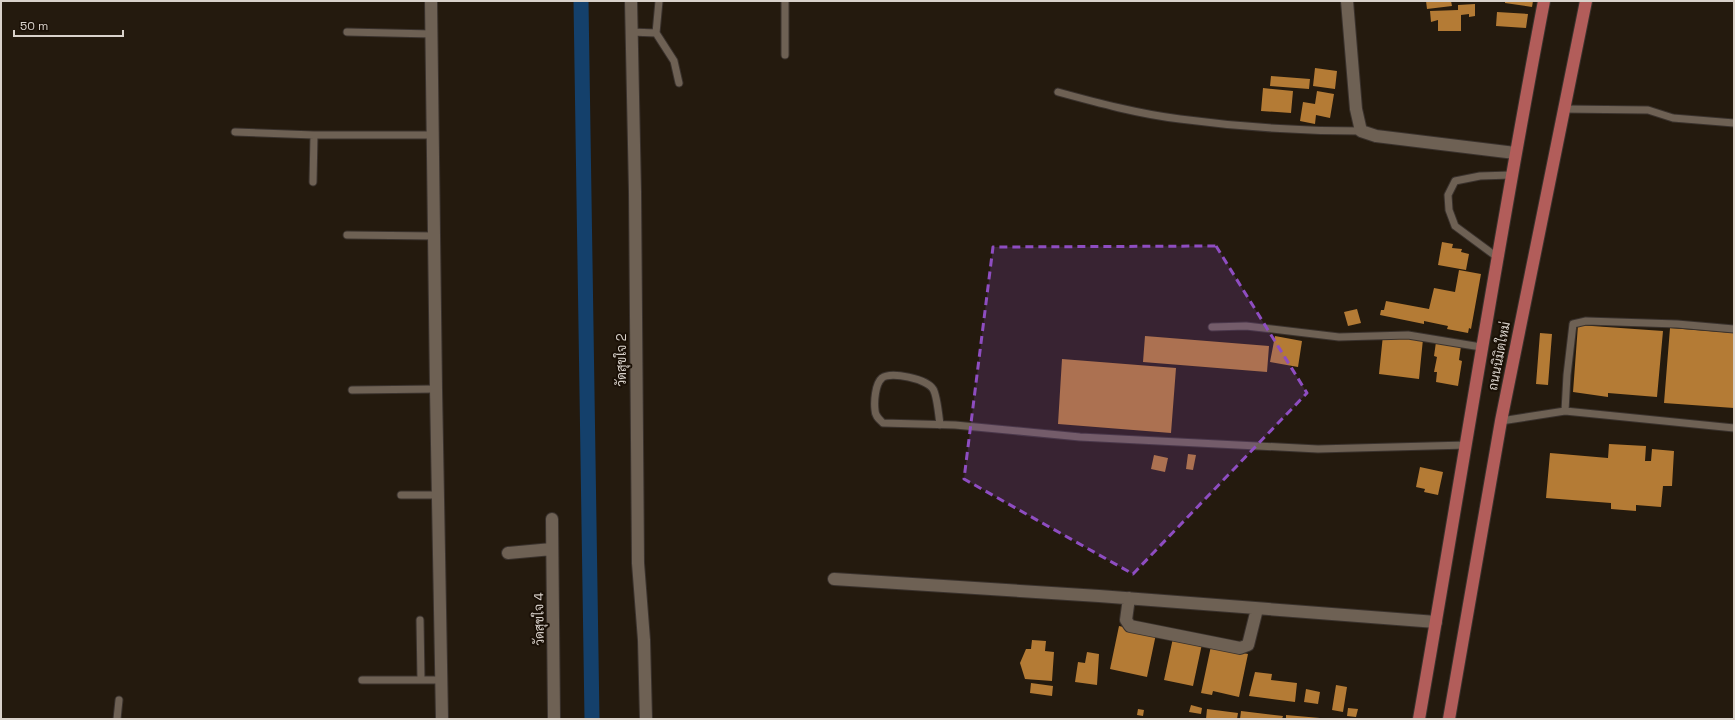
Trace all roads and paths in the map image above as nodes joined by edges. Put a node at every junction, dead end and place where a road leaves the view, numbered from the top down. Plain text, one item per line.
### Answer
1 (431, 1) edge
2 (631, 1) edge
3 (659, 1) edge
4 (785, 1) edge
5 (1347, 1) edge
6 (1544, 1) edge
7 (1586, 1) edge
8 (347, 32) dead end
9 (631, 32) junction
10 (656, 33) junction
11 (432, 34) junction
12 (785, 55) dead end
13 (679, 83) dead end
14 (1058, 92) dead end
15 (1563, 109) junction
16 (1734, 124) edge
17 (1361, 131) junction
18 (235, 132) dead end
19 (314, 135) junction
20 (432, 135) junction
21 (1515, 153) junction
22 (1511, 175) junction
23 (313, 182) dead end
24 (347, 235) dead end
25 (434, 236) junction
26 (1497, 257) junction
27 (1212, 326) dead end
28 (1734, 329) edge
29 (1481, 347) junction
30 (436, 389) junction
31 (352, 390) dead end
32 (1565, 412) junction
33 (1501, 421) junction
34 (940, 425) junction
35 (1734, 428) edge
36 (1467, 445) junction
37 (401, 495) dead end
38 (438, 495) junction
39 (552, 519) dead end
40 (552, 549) junction
41 (508, 553) dead end
42 (834, 578) dead end
43 (1129, 598) junction
44 (1257, 609) junction
45 (420, 620) dead end
46 (1436, 622) junction
47 (362, 680) dead end
48 (421, 680) junction
49 (441, 680) junction
50 (119, 700) dead end
51 (118, 719) edge
52 (442, 719) edge
53 (554, 719) edge
54 (646, 719) edge
55 (1418, 719) edge
56 (1449, 719) edge

1 - 11 street
2 - 9 street, วัดสุขใจ 2
3 - 10 lane
4 - 12 lane
5 - 17 street
6 - 21 main road, ถนนนิมิตใหม่
7 - 15 main road, ถนนนิมิตใหม่
8 - 11 lane
9 - 10 lane
9 - 54 street, วัดสุขใจ 2
10 - 13 lane
11 - 20 street
14 - 17 lane
15 - 16 lane
15 - 33 main road, ถนนนิมิตใหม่
17 - 21 street
18 - 19 lane
19 - 20 lane
19 - 23 lane
20 - 25 street
21 - 22 main road, ถนนนิมิตใหม่
22 - 26 main road, ถนนนิมิตใหม่
22 - 26 lane
24 - 25 lane
25 - 30 street
26 - 29 main road, ถนนนิมิตใหม่
27 - 29 lane
28 - 32 lane
29 - 36 main road, ถนนนิมิตใหม่
30 - 31 lane
30 - 38 street
32 - 33 lane
32 - 35 lane
33 - 56 main road, ถนนนิมิตใหม่
34 - 34 lane
34 - 36 lane
36 - 46 main road, ถนนนิมิตใหม่
37 - 38 lane
38 - 49 street
39 - 40 street, วัดสุขใจ 4
40 - 41 street
40 - 53 street, วัดสุขใจ 4
42 - 43 street
43 - 44 street
43 - 44 street
44 - 46 street
45 - 48 lane
46 - 55 main road, ถนนนิมิตใหม่
47 - 48 lane
48 - 49 lane
49 - 52 street
50 - 51 lane

